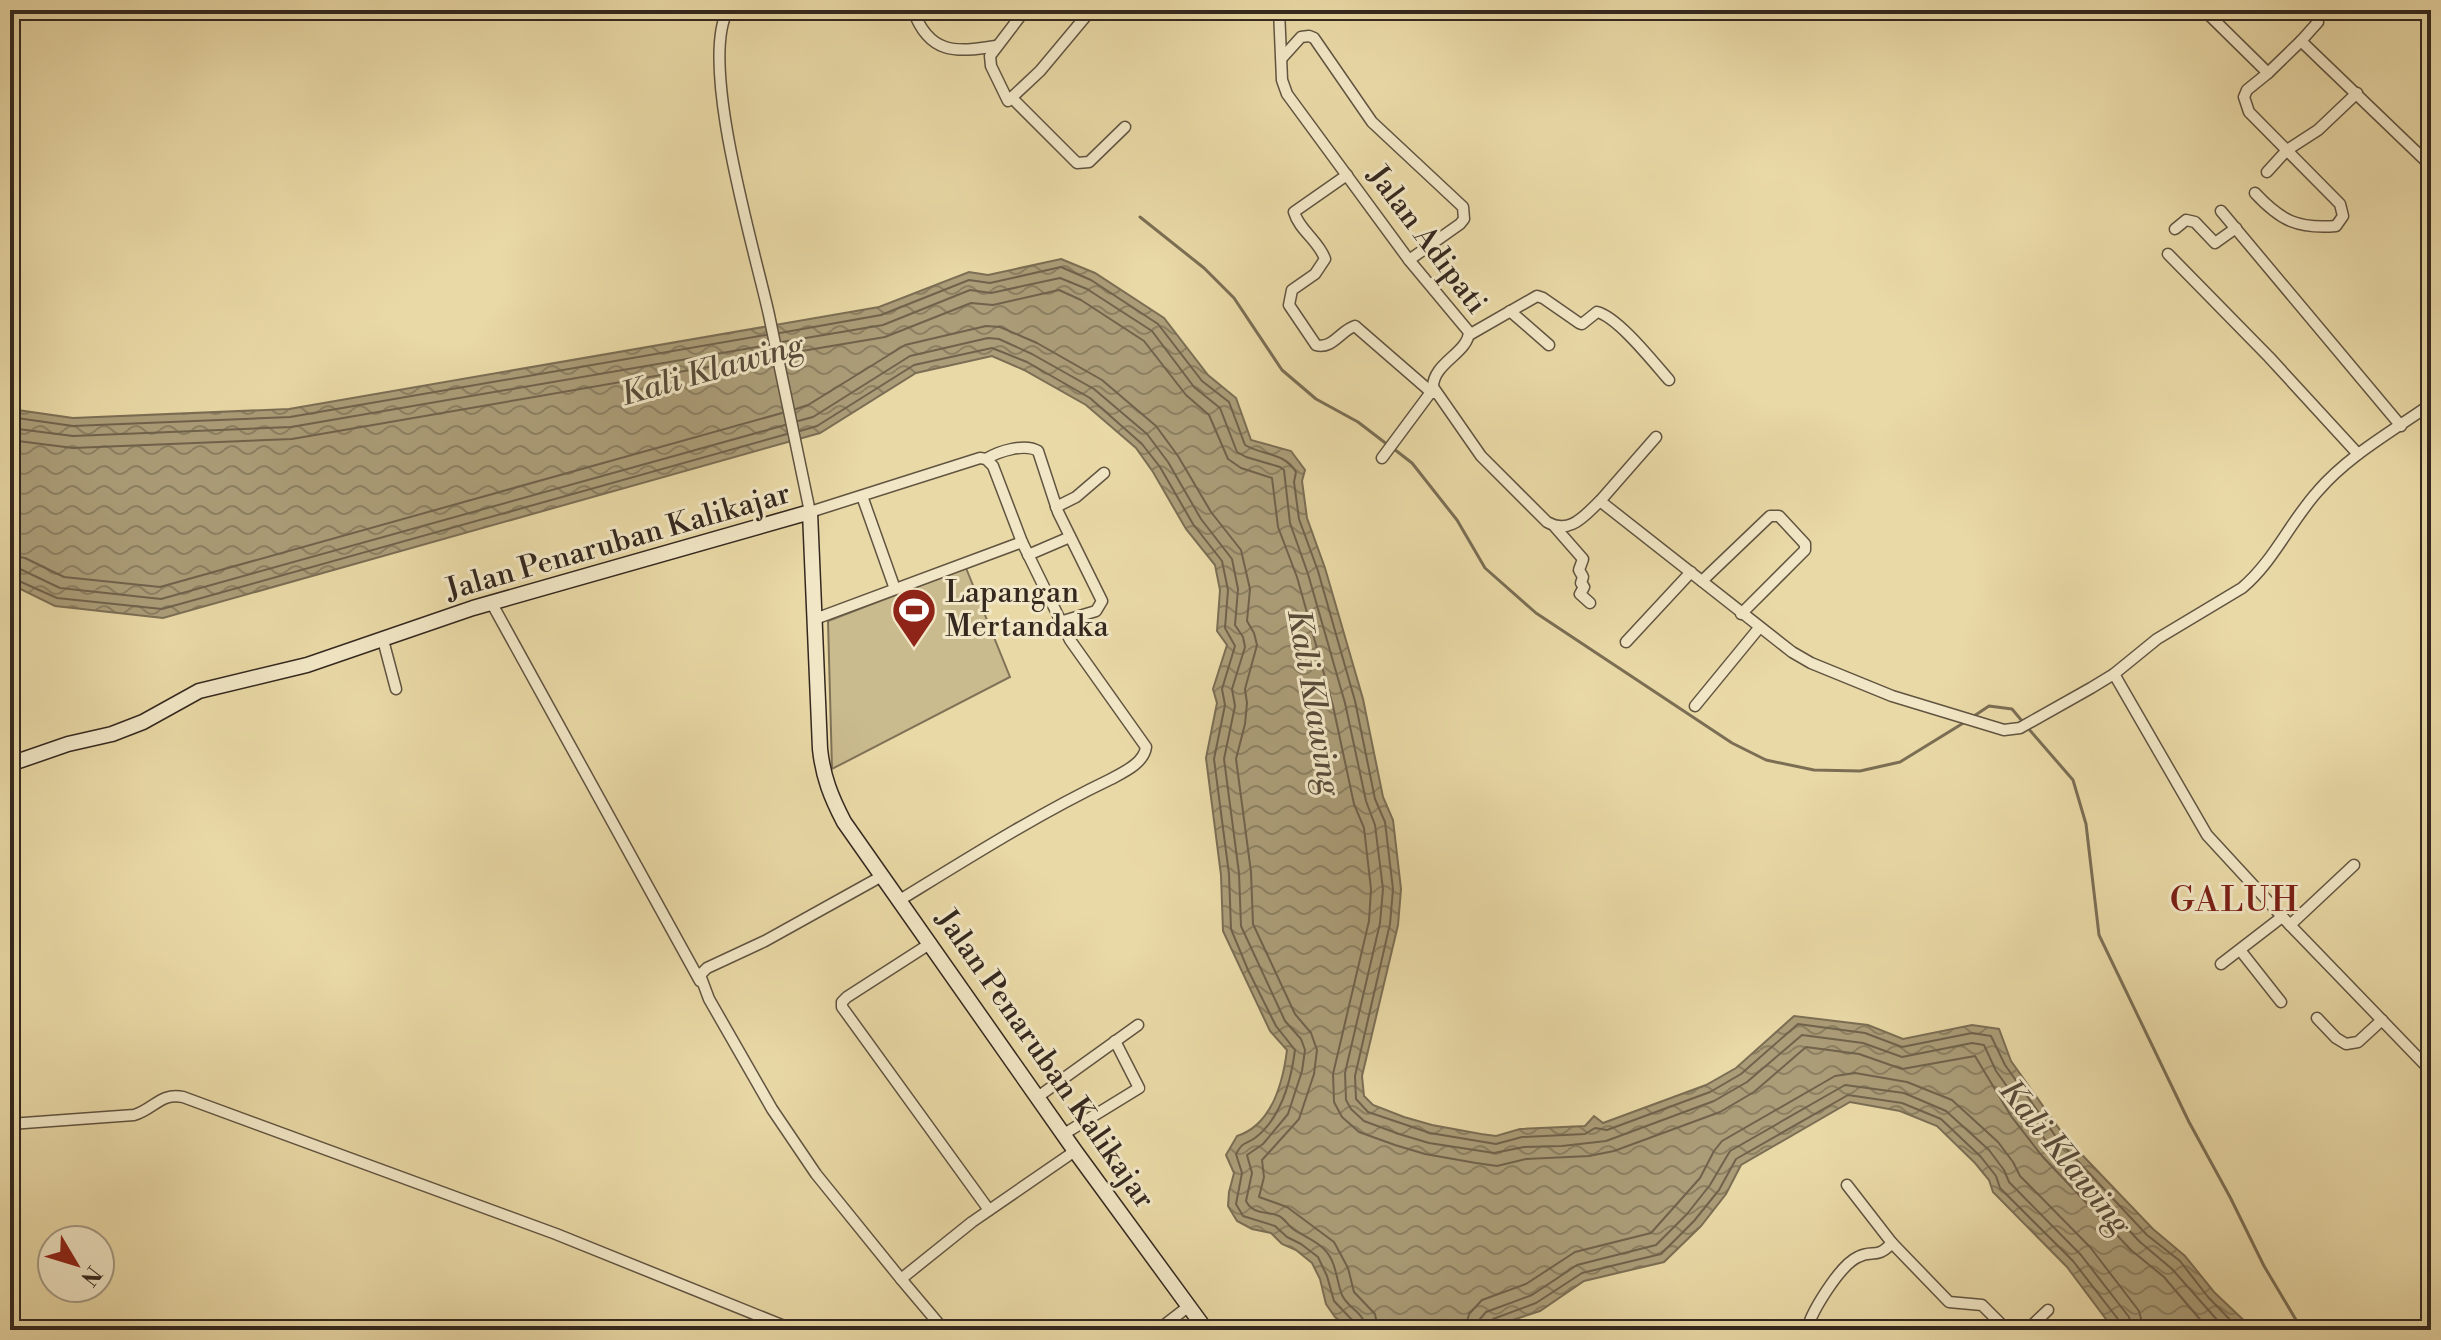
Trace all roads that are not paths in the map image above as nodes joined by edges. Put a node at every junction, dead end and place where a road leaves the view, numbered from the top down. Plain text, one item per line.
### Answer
1 (728, 10) edge
2 (913, 10) edge
3 (1025, 10) edge
4 (1091, 10) edge
5 (1279, 10) edge
6 (2204, 10) edge
7 (2314, 10) edge
8 (2301, 41) junction
9 (996, 46) junction
10 (1282, 58) junction
11 (2268, 73) junction
12 (2357, 93) junction
13 (1012, 98) junction
14 (1125, 127) dead end
15 (2287, 150) junction
16 (2431, 166) edge
17 (2267, 172) dead end
18 (1347, 175) junction
19 (2255, 193) dead end
20 (2221, 211) dead end
21 (2236, 228) junction
22 (2175, 229) dead end
23 (2168, 254) dead end
24 (1409, 260) junction
25 (1510, 311) junction
26 (1469, 335) junction
27 (1549, 345) dead end
28 (1669, 380) dead end
29 (1433, 393) junction
30 (2431, 404) edge
31 (2401, 426) junction
32 (1656, 437) dead end
33 (2358, 454) junction
34 (1382, 458) dead end
35 (986, 459) junction
36 (1104, 473) dead end
37 (862, 496) junction
38 (1600, 501) junction
39 (1056, 507) junction
40 (810, 512) junction
41 (1555, 527) junction
42 (1070, 537) junction
43 (1022, 542) junction
44 (1028, 555) junction
45 (1691, 572) junction
46 (1702, 581) junction
47 (895, 589) junction
48 (491, 602) junction
49 (1590, 603) dead end
50 (1741, 614) junction
51 (815, 619) junction
52 (1060, 622) junction
53 (1759, 628) junction
54 (383, 640) junction
55 (1626, 642) dead end
56 (2114, 674) junction
57 (396, 689) dead end
58 (1695, 706) dead end
59 (10, 764) edge
60 (2354, 865) dead end
61 (882, 876) junction
62 (900, 900) junction
63 (2286, 921) junction
64 (931, 943) junction
65 (2240, 950) junction
66 (2221, 964) dead end
67 (700, 981) junction
68 (2281, 1002) dead end
69 (2317, 1018) dead end
70 (2382, 1020) junction
71 (1138, 1025) dead end
72 (1115, 1041) junction
73 (2431, 1071) edge
74 (1039, 1096) junction
75 (10, 1124) edge
76 (1064, 1134) junction
77 (1075, 1151) junction
78 (1847, 1185) dead end
79 (989, 1210) junction
80 (1892, 1243) junction
81 (901, 1279) junction
82 (1189, 1306) junction
83 (2048, 1310) dead end
84 (794, 1330) edge
85 (944, 1330) edge
86 (1158, 1330) edge
87 (1206, 1330) edge
88 (1807, 1330) edge
89 (2007, 1330) edge
90 (2027, 1330) edge

1 - 40 street
2 - 9 street
3 - 9 street
4 - 13 street
5 - 10 street, Jalan Adipati
6 - 11 street
7 - 8 street
8 - 11 street
8 - 12 street
9 - 13 street
10 - 18 street, Jalan Adipati
10 - 24 street
11 - 15 street
12 - 15 street
12 - 16 street
13 - 14 street
15 - 17 street
15 - 19 street
18 - 24 street, Jalan Adipati
18 - 29 street
20 - 21 street
21 - 22 street
21 - 31 street
23 - 33 street
24 - 26 street, Jalan Adipati
25 - 26 street
25 - 27 street
25 - 28 street
26 - 29 street, Jalan Adipati
29 - 34 street, Jalan Adipati
29 - 41 street
30 - 31 street
31 - 33 street
32 - 38 street
33 - 56 street
35 - 37 street
35 - 39 street
35 - 43 street
36 - 39 street
37 - 40 street
37 - 47 street
38 - 41 street
38 - 45 street
39 - 42 street
40 - 48 street, Jalan Penaruban Kalikajar
40 - 51 street, Jalan Penaruban Kalikajar
41 - 49 street
42 - 44 street
42 - 52 street
43 - 44 street
43 - 47 street
44 - 52 street
45 - 46 street
45 - 55 street
46 - 50 street
46 - 50 street
47 - 51 street
48 - 54 street, Jalan Penaruban Kalikajar
48 - 67 street
50 - 53 street
51 - 61 street, Jalan Penaruban Kalikajar
52 - 62 street
53 - 56 street
53 - 58 street
54 - 57 street
54 - 59 street, Jalan Penaruban Kalikajar
56 - 63 street
60 - 63 street
61 - 62 street, Jalan Penaruban Kalikajar
61 - 67 street
62 - 64 street, Jalan Penaruban Kalikajar
63 - 65 street
63 - 70 street
64 - 74 street, Jalan Penaruban Kalikajar
64 - 79 street
65 - 66 street
65 - 68 street
67 - 81 street
69 - 70 street
70 - 73 street
71 - 72 street
72 - 74 street
72 - 76 street
74 - 76 street, Jalan Penaruban Kalikajar
75 - 84 street
76 - 77 street, Jalan Penaruban Kalikajar
77 - 79 street
77 - 82 street, Jalan Penaruban Kalikajar
78 - 80 street
79 - 81 street
80 - 88 street
80 - 89 street
81 - 85 street
82 - 86 street
82 - 87 street, Jalan Penaruban Kalikajar
83 - 90 street

